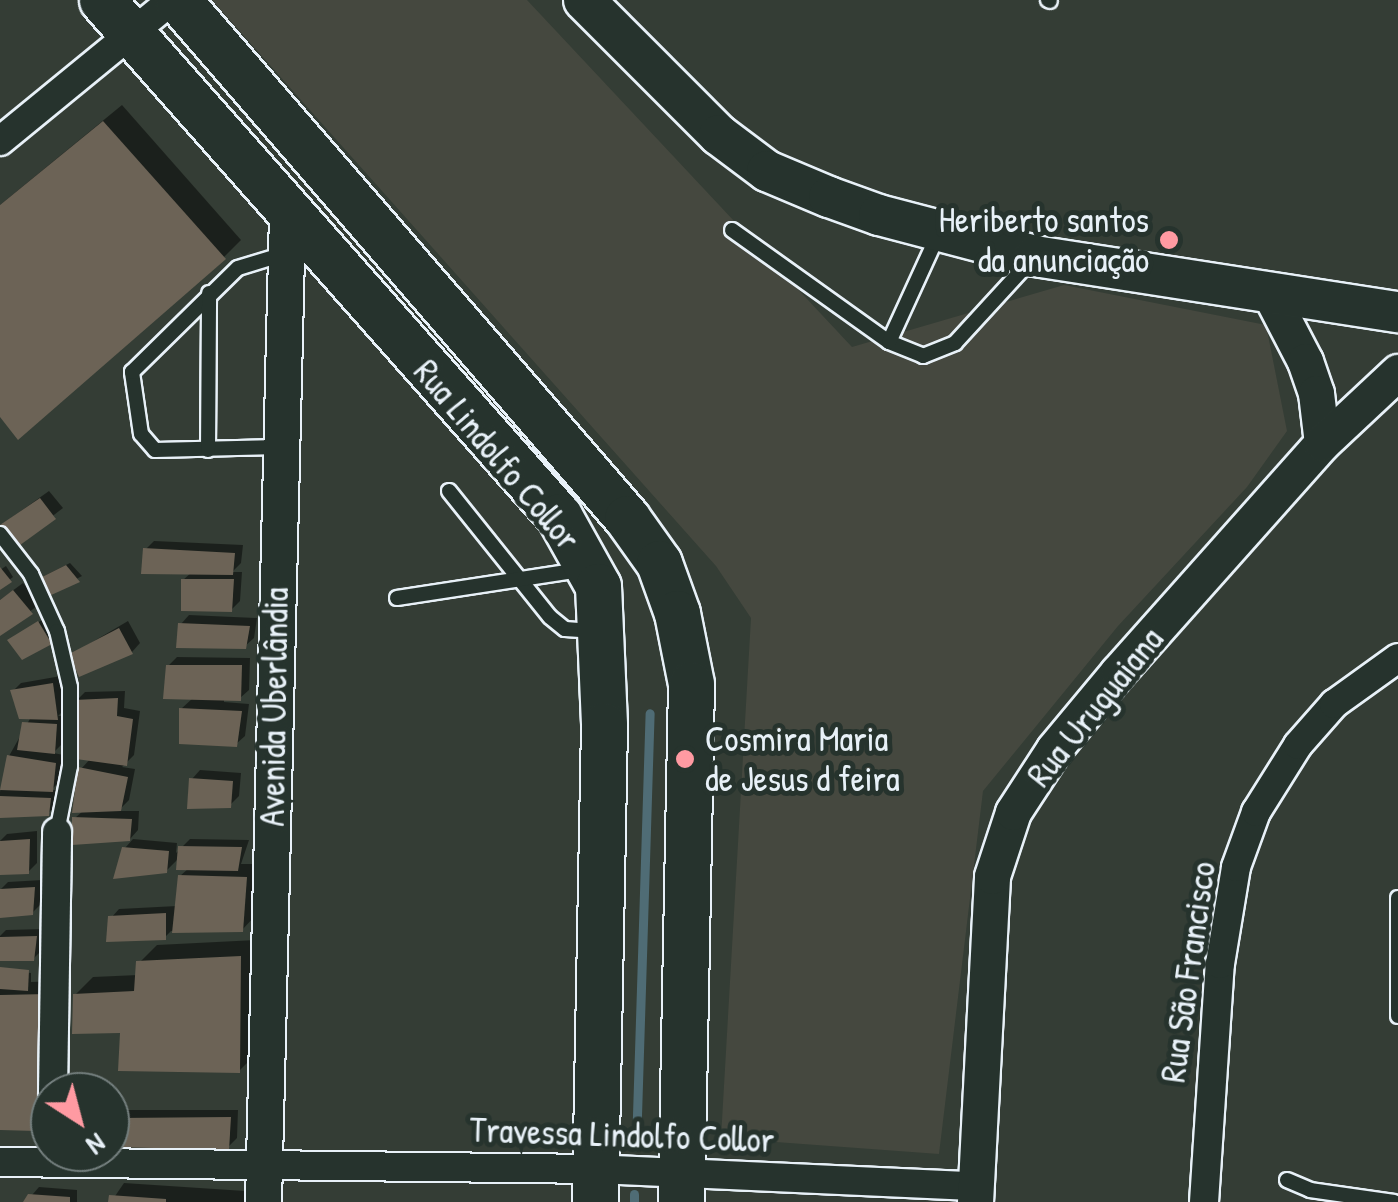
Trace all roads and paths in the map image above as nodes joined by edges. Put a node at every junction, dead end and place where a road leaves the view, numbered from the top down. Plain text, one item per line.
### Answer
1 (102, 0) edge
2 (175, 0) edge
3 (584, 0) edge
4 (133, 34) junction
5 (0, 141) edge
6 (732, 230) dead end
7 (940, 231) junction
8 (287, 233) junction
9 (1036, 256) junction
10 (1268, 290) junction
11 (209, 293) junction
12 (1398, 312) edge
13 (889, 342) junction
14 (1398, 372) edge
15 (1322, 444) junction
16 (280, 447) junction
17 (208, 450) junction
18 (449, 492) dead end
19 (0, 534) edge
20 (591, 569) junction
21 (517, 579) junction
22 (396, 598) dead end
23 (603, 630) junction
24 (1398, 658) edge
25 (58, 832) joint
26 (1398, 898) edge
27 (1398, 1016) edge
28 (53, 1072) edge
29 (30, 1158) edge
30 (130, 1159) edge
31 (0, 1162) edge
32 (265, 1164) junction
33 (1287, 1180) dead end
34 (595, 1186) edge
35 (682, 1187) edge
36 (1203, 1189) edge
37 (975, 1194) edge
38 (264, 1202) edge
39 (1394, 1202) edge

1 - 4 main road, Rua Lindolfo Collor
2 - 4 street
2 - 35 main road, Rua Lindolfo Collor
3 - 7 main road
4 - 5 street
4 - 8 main road, Rua Lindolfo Collor
6 - 13 lane
7 - 9 main road
7 - 13 lane
8 - 11 lane
8 - 16 street, Avenida Uberlândia
8 - 20 main road, Rua Lindolfo Collor
9 - 10 main road
9 - 13 lane
10 - 12 main road
10 - 15 street
11 - 17 lane
11 - 17 lane
14 - 15 street, Rua Uruguaiana
15 - 37 street, Rua Uruguaiana
16 - 17 lane
16 - 32 street, Avenida Uberlândia
18 - 21 lane
19 - 25 lane
20 - 21 lane
20 - 23 main road, Rua Lindolfo Collor
21 - 22 lane
21 - 23 lane
23 - 34 main road, Rua Lindolfo Collor
24 - 36 street, Rua São Francisco
25 - 28 street
26 - 27 lane
29 - 31 street, Travessa Lindolfo Collor
30 - 32 street, Travessa Lindolfo Collor
32 - 34 street, Travessa Lindolfo Collor
32 - 38 street, Avenida Uberlândia
33 - 39 lane
34 - 35 street, Travessa Lindolfo Collor
35 - 37 street, Travessa Lindolfo Collor

